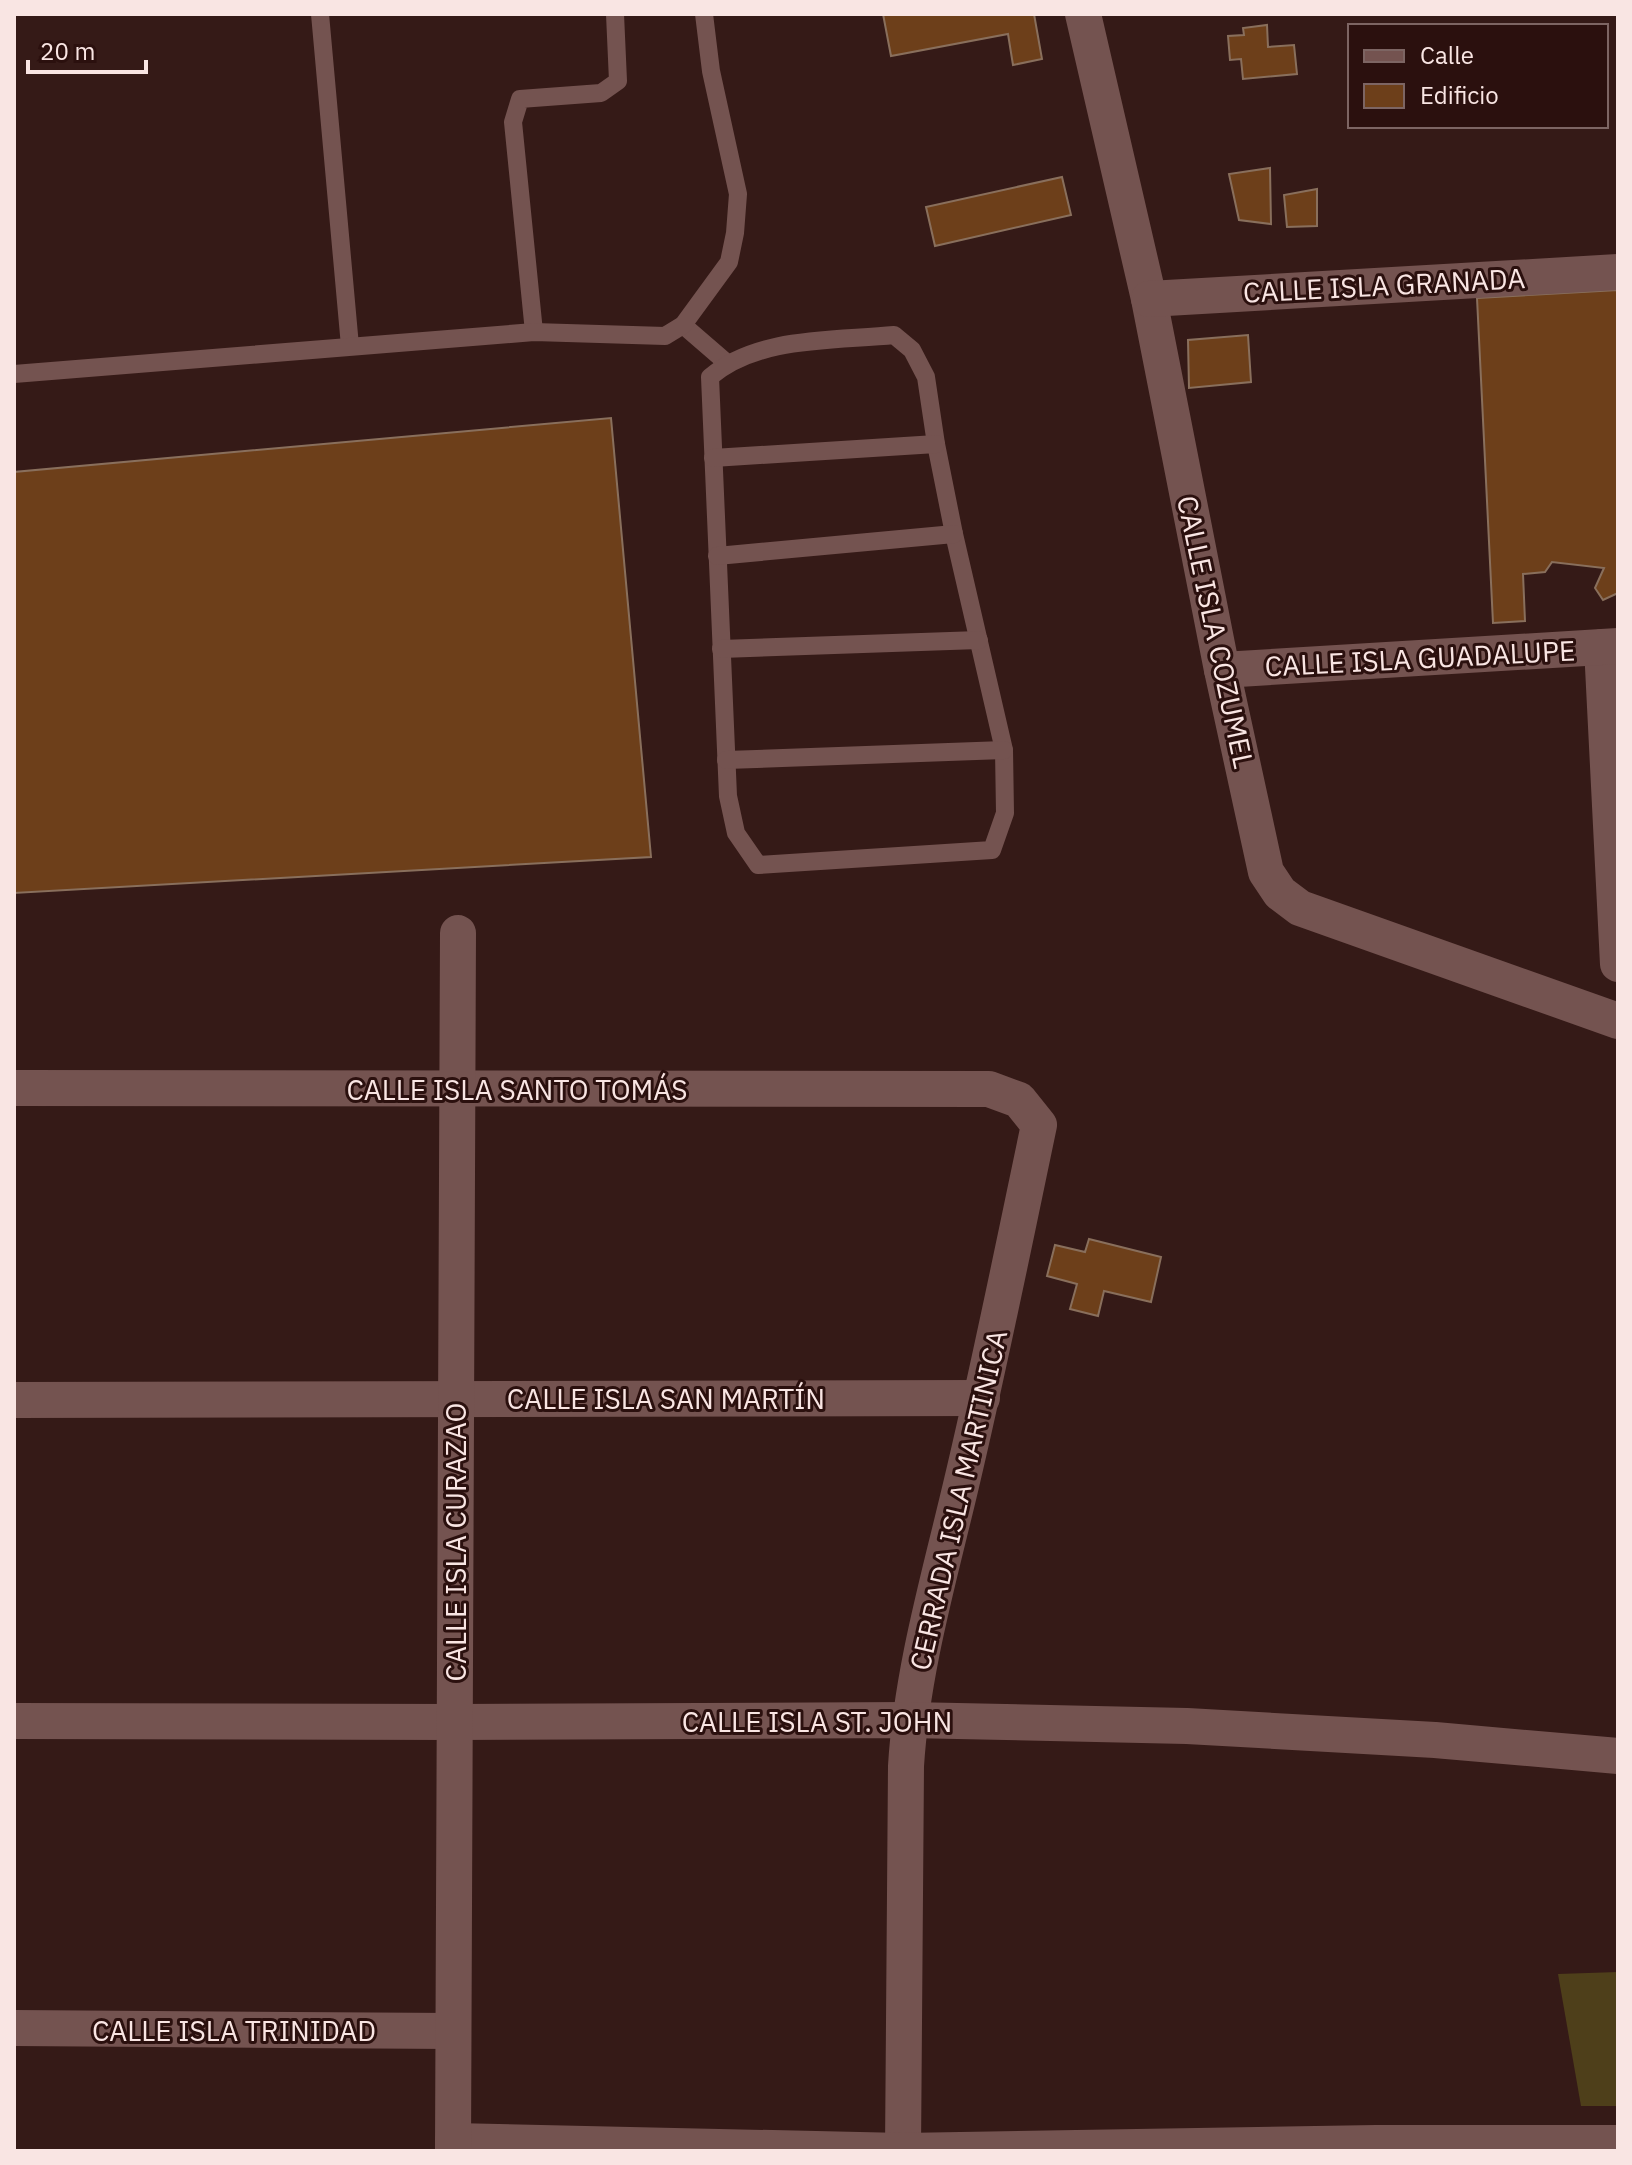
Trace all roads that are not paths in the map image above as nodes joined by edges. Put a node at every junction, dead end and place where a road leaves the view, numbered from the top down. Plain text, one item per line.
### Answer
1 (320, 14) edge
2 (615, 14) edge
3 (704, 14) edge
4 (1083, 14) edge
5 (1618, 272) edge
6 (1149, 299) junction
7 (683, 325) junction
8 (534, 332) junction
9 (350, 346) junction
10 (727, 363) junction
11 (14, 374) edge
12 (936, 444) junction
13 (713, 458) junction
14 (954, 534) junction
15 (717, 556) junction
16 (979, 640) junction
17 (1610, 647) edge
18 (721, 649) junction
19 (1222, 670) junction
20 (1004, 750) junction
21 (726, 760) junction
22 (458, 933) dead end
23 (1618, 964) edge
24 (1618, 1021) edge
25 (14, 1088) edge
26 (457, 1089) junction
27 (1019, 1100) joint
28 (456, 1398) junction
29 (982, 1398) junction
30 (14, 1400) edge
31 (909, 1720) junction
32 (14, 1721) edge
33 (455, 1722) junction
34 (1618, 1756) edge
35 (14, 2028) edge
36 (453, 2031) junction
37 (1618, 2143) edge
38 (453, 2146) edge
39 (903, 2151) edge

1 - 9 lane
2 - 8 lane
3 - 7 lane
4 - 6 street, CALLE ISLA COZUMEL
5 - 6 street, CALLE ISLA GRANADA
6 - 19 street, CALLE ISLA COZUMEL
7 - 8 lane
7 - 10 lane
8 - 9 lane
9 - 11 lane
10 - 12 lane
10 - 13 lane
12 - 13 lane
12 - 14 lane
13 - 15 lane
14 - 15 lane
14 - 16 lane
15 - 18 lane
16 - 18 lane
16 - 20 lane
17 - 19 street, CALLE ISLA GUADALUPE
17 - 23 street
18 - 21 lane
19 - 24 street, CALLE ISLA COZUMEL
20 - 21 lane
20 - 21 lane
22 - 26 street, CALLE ISLA CURAZAO
25 - 26 street, CALLE ISLA SANTO TOMÁS
26 - 27 street, CALLE ISLA SANTO TOMÁS
26 - 28 street, CALLE ISLA CURAZAO
27 - 29 street, CERRADA ISLA MARTINICA
28 - 29 street, CALLE ISLA SAN MARTÍN
28 - 30 street, CALLE ISLA SAN MARTÍN
28 - 33 street, CALLE ISLA CURAZAO
29 - 31 street, CERRADA ISLA MARTINICA
31 - 33 street, CALLE ISLA ST. JOHN
31 - 34 street, CALLE ISLA ST. JOHN
31 - 39 street, CERRADA ISLA MARTINICA
32 - 33 street, CALLE ISLA ST. JOHN
33 - 36 street, CALLE ISLA CURAZAO
35 - 36 street, CALLE ISLA TRINIDAD
36 - 38 street, CALLE ISLA CURAZAO
37 - 39 street
38 - 39 street

